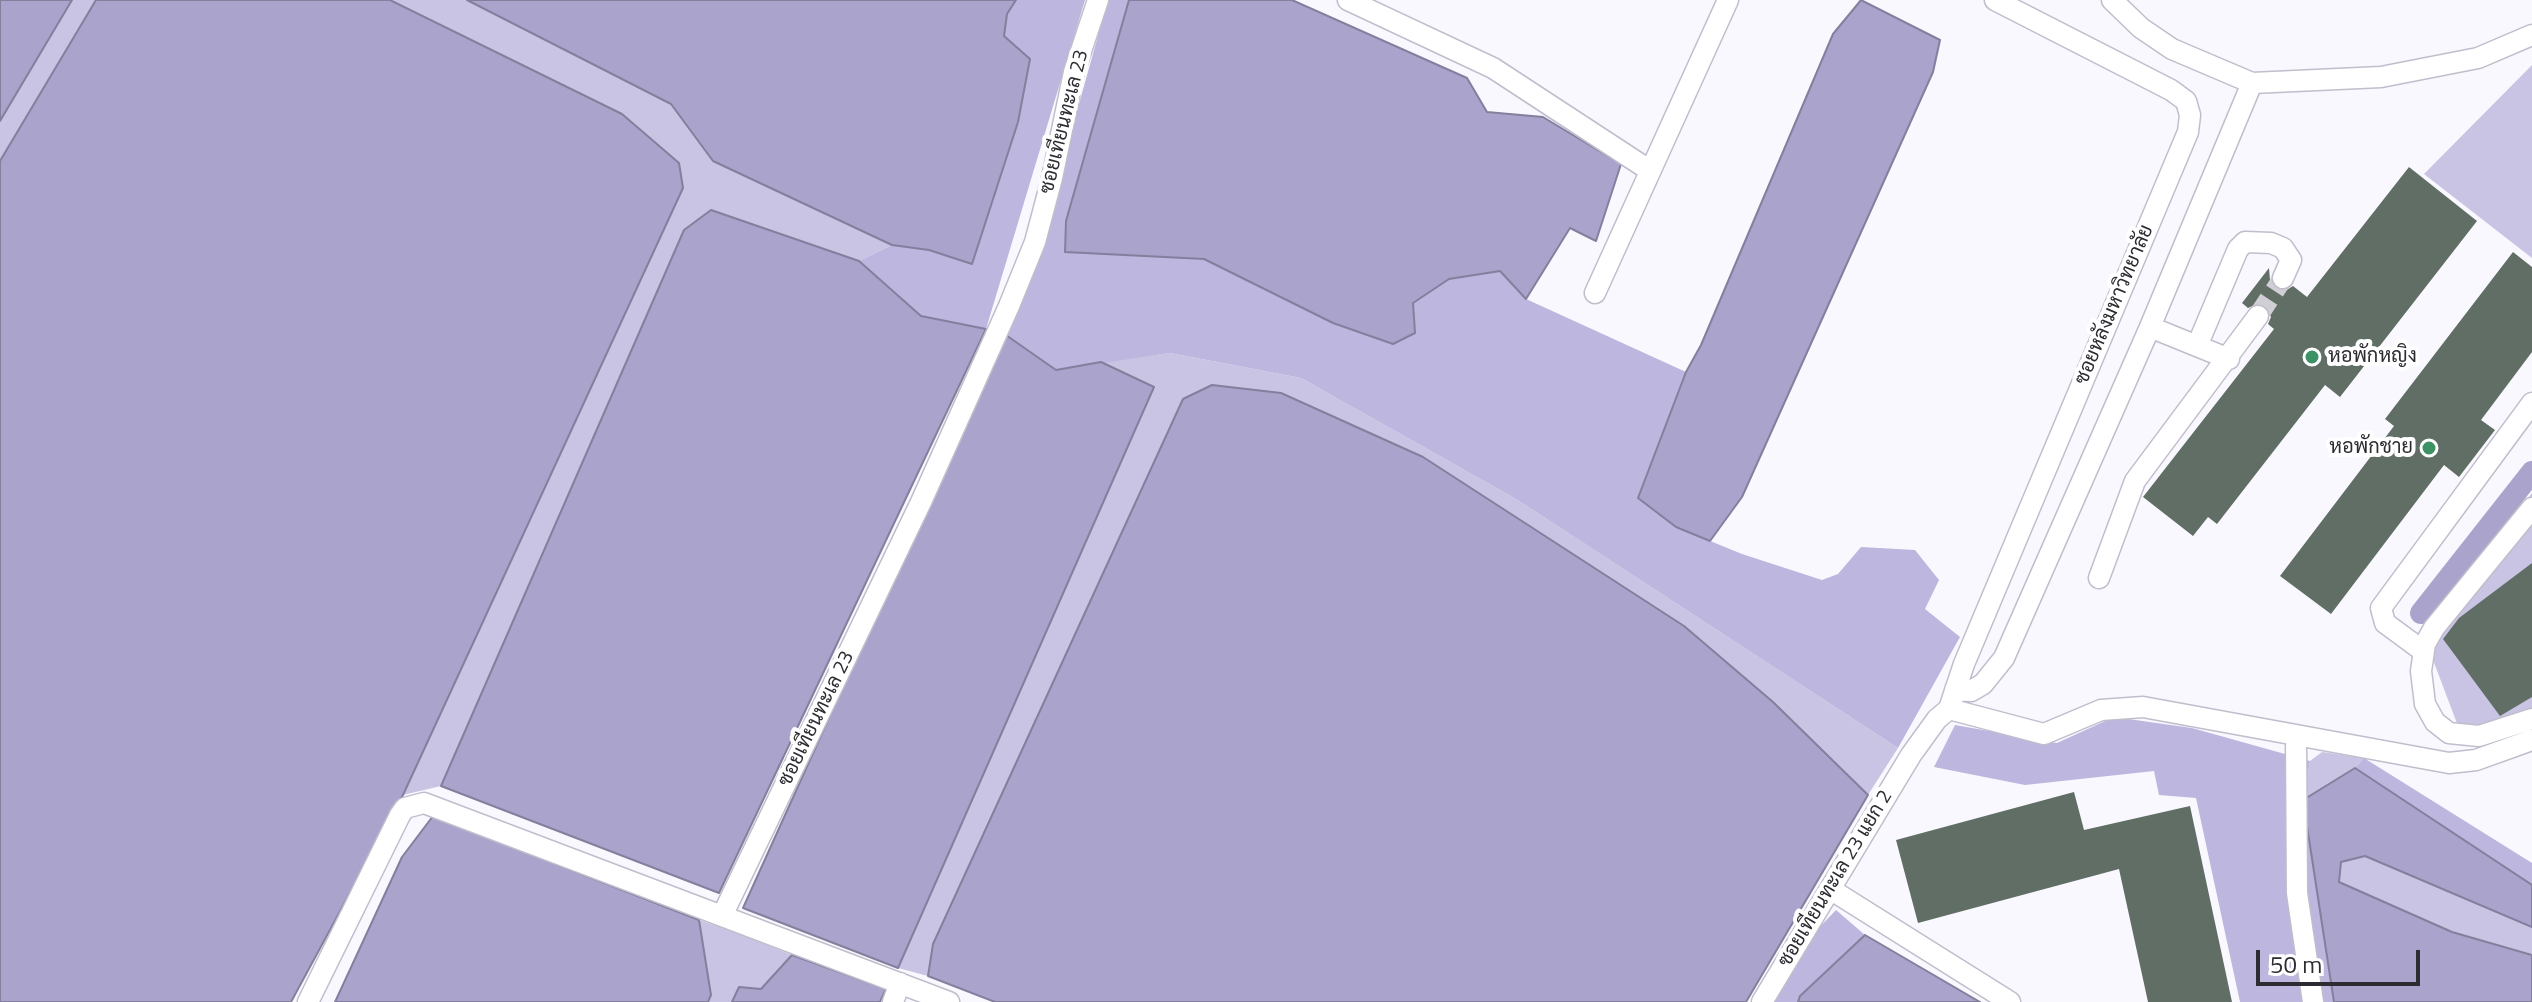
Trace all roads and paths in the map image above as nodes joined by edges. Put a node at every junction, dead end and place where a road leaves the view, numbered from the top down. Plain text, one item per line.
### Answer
1 (1098, 0) edge
2 (1348, 0) edge
3 (1728, 0) edge
4 (1995, 0) edge
5 (2112, 0) edge
6 (2532, 35) edge
7 (2252, 83) junction
8 (1649, 170) junction
9 (2283, 278) tunnel mouth
10 (1595, 293) dead end
11 (2258, 316) tunnel mouth
12 (2150, 327) junction
13 (2197, 346) junction
14 (2229, 359) junction
15 (2532, 403) edge
16 (2532, 508) edge
17 (2099, 578) dead end
18 (2423, 651) junction
19 (1947, 706) junction
20 (2532, 719) edge
21 (2296, 736) junction
22 (2532, 740) edge
23 (1830, 889) junction
24 (722, 916) junction
25 (896, 993) edge
26 (308, 1002) edge
27 (949, 1002) edge
28 (1762, 1002) edge
29 (2010, 1002) edge
30 (2313, 1002) edge

1 - 24 street, ซอยเทียนทะเล 23
2 - 8 street
3 - 8 street
4 - 19 street, ซอยหลังมหาวิทยาลัย
5 - 7 street
6 - 7 street
7 - 12 street
8 - 10 street
9 - 13 street
11 - 14 street
12 - 13 street
12 - 19 street
13 - 14 street
14 - 17 street
15 - 18 street
16 - 18 street
18 - 20 street
19 - 21 street
19 - 23 street, ซอยเทียนทะเล 23 แยก 2
21 - 22 street
21 - 30 street
23 - 28 street, ซอยเทียนทะเล 23 แยก 2
23 - 29 street
24 - 25 street
24 - 26 street
25 - 27 street

